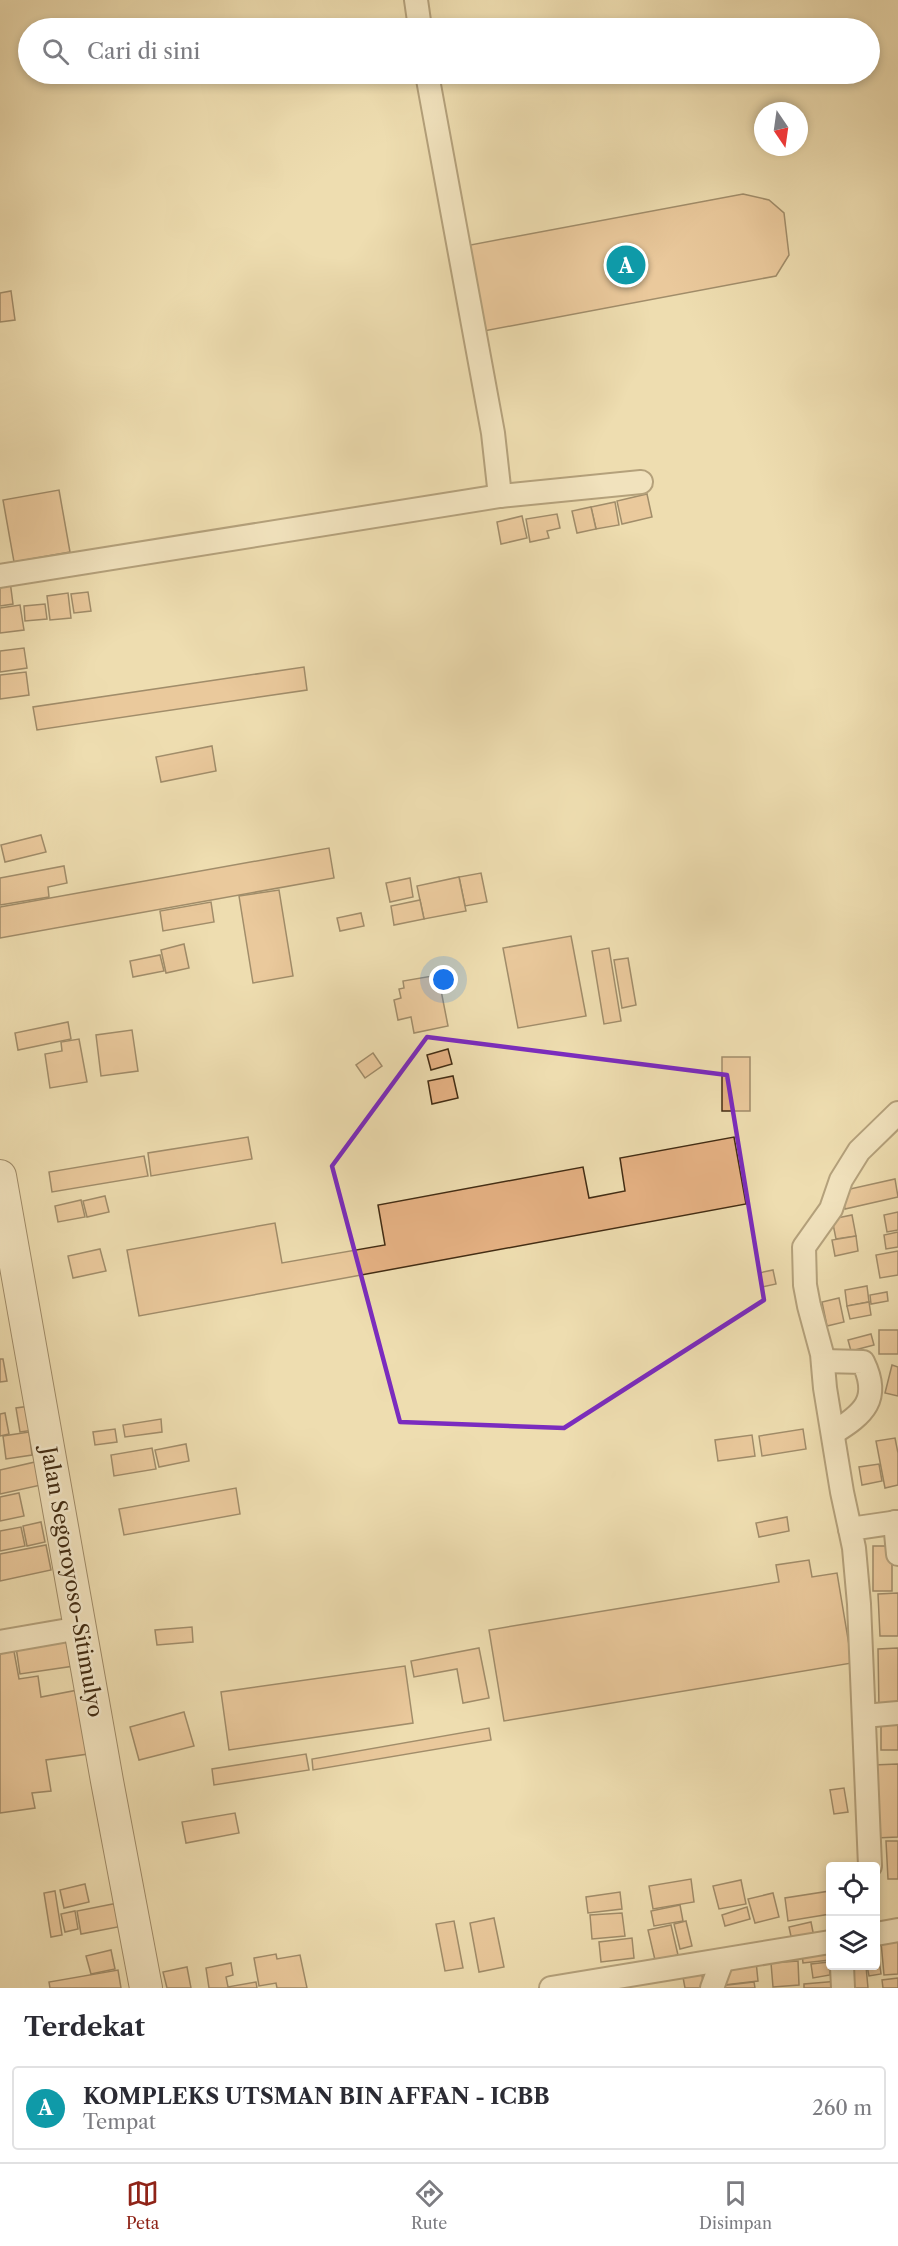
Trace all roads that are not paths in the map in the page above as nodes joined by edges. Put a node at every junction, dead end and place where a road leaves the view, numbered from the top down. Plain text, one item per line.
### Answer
1 (416, 0) edge
2 (419, 18) edge
3 (429, 84) edge
4 (641, 482) dead end
5 (500, 496) junction
6 (0, 576) edge
7 (898, 1113) edge
8 (0, 1176) edge
9 (823, 1361) junction
10 (833, 1432) junction
11 (897, 1522) edge
12 (850, 1529) junction
13 (898, 1554) edge
14 (80, 1628) junction
15 (0, 1642) edge
16 (898, 1713) edge
17 (864, 1716) junction
18 (870, 1862) edge
19 (898, 1930) edge
20 (880, 1933) edge
21 (826, 1943) edge
22 (722, 1961) junction
23 (842, 1970) edge
24 (146, 1988) edge
25 (551, 1988) edge
26 (712, 1988) edge
27 (843, 1988) edge

1 - 2 street
3 - 5 street
4 - 5 street
5 - 6 street
7 - 9 street
8 - 14 main road, Jalan Segoroyoso-Sitimulyo
9 - 10 street
9 - 10 street
10 - 12 street
11 - 12 street
11 - 13 street
12 - 17 street
14 - 15 street
14 - 24 main road, Jalan Segoroyoso-Sitimulyo
16 - 17 street
17 - 18 street
19 - 20 street
21 - 22 street
22 - 25 street
22 - 26 street
23 - 27 street

